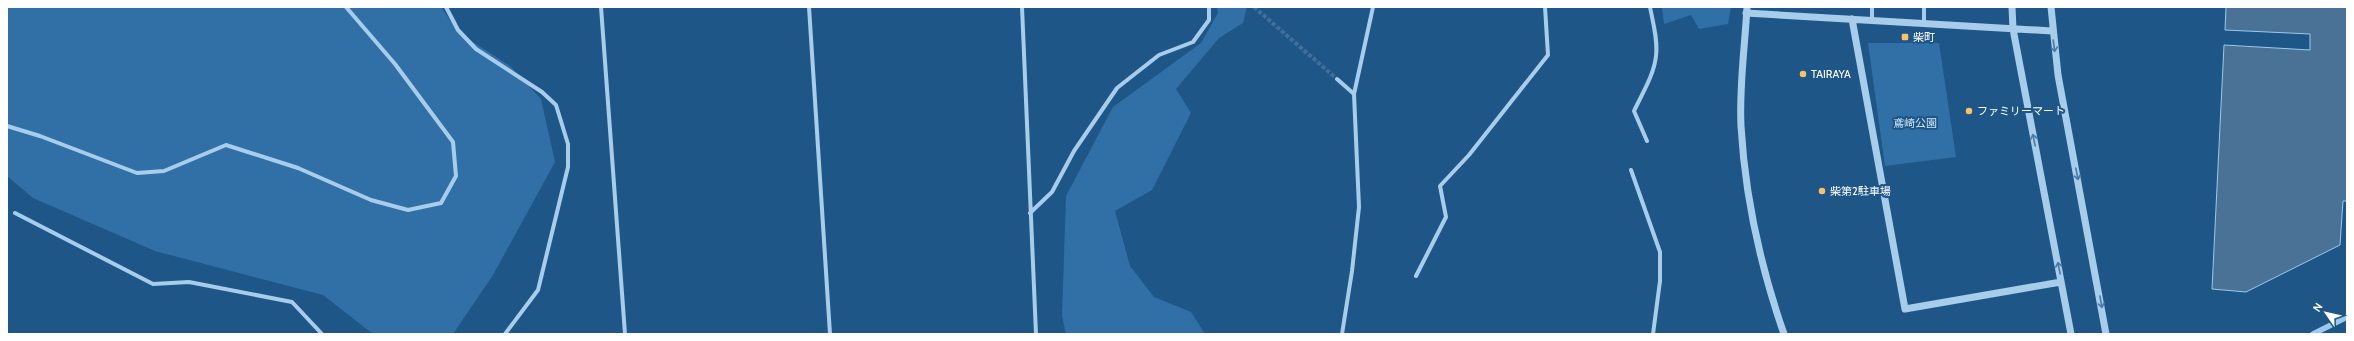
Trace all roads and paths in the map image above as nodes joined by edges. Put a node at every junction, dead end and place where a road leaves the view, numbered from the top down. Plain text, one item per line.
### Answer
1 (346, 7) edge
2 (446, 7) edge
3 (601, 7) edge
4 (809, 7) edge
5 (1022, 7) edge
6 (1209, 7) edge
7 (1373, 7) edge
8 (1545, 7) edge
9 (1650, 7) edge
10 (1872, 7) edge
11 (1924, 7) edge
12 (2012, 7) edge
13 (2051, 7) edge
14 (1746, 10) edge
15 (1852, 19) junction
16 (1872, 20) junction
17 (1924, 24) junction
18 (2013, 29) junction
19 (2052, 31) junction
20 (1337, 79) tunnel mouth
21 (1354, 94) junction
22 (7, 126) edge
23 (1647, 141) dead end
24 (1631, 170) dead end
25 (15, 213) dead end
26 (1030, 213) junction
27 (1416, 276) dead end
28 (2062, 282) junction
29 (322, 334) edge
30 (505, 334) edge
31 (625, 334) edge
32 (830, 334) edge
33 (1036, 334) edge
34 (1342, 334) edge
35 (1653, 334) edge
36 (1784, 334) edge
37 (2071, 334) edge
38 (2106, 334) edge

1 - 22 street
2 - 30 street
3 - 31 street
4 - 32 street
5 - 26 street
6 - 26 street
7 - 21 street
8 - 27 street
9 - 23 street
10 - 16 street
11 - 17 street
12 - 18 street
13 - 19 street
14 - 15 street
14 - 36 street
15 - 16 street
15 - 28 street
16 - 17 street
17 - 18 street
18 - 19 street
28 -> 18 street
19 -> 38 street
20 - 21 street
21 - 34 street
24 - 35 street
25 - 29 street
26 - 33 street
28 - 37 street

